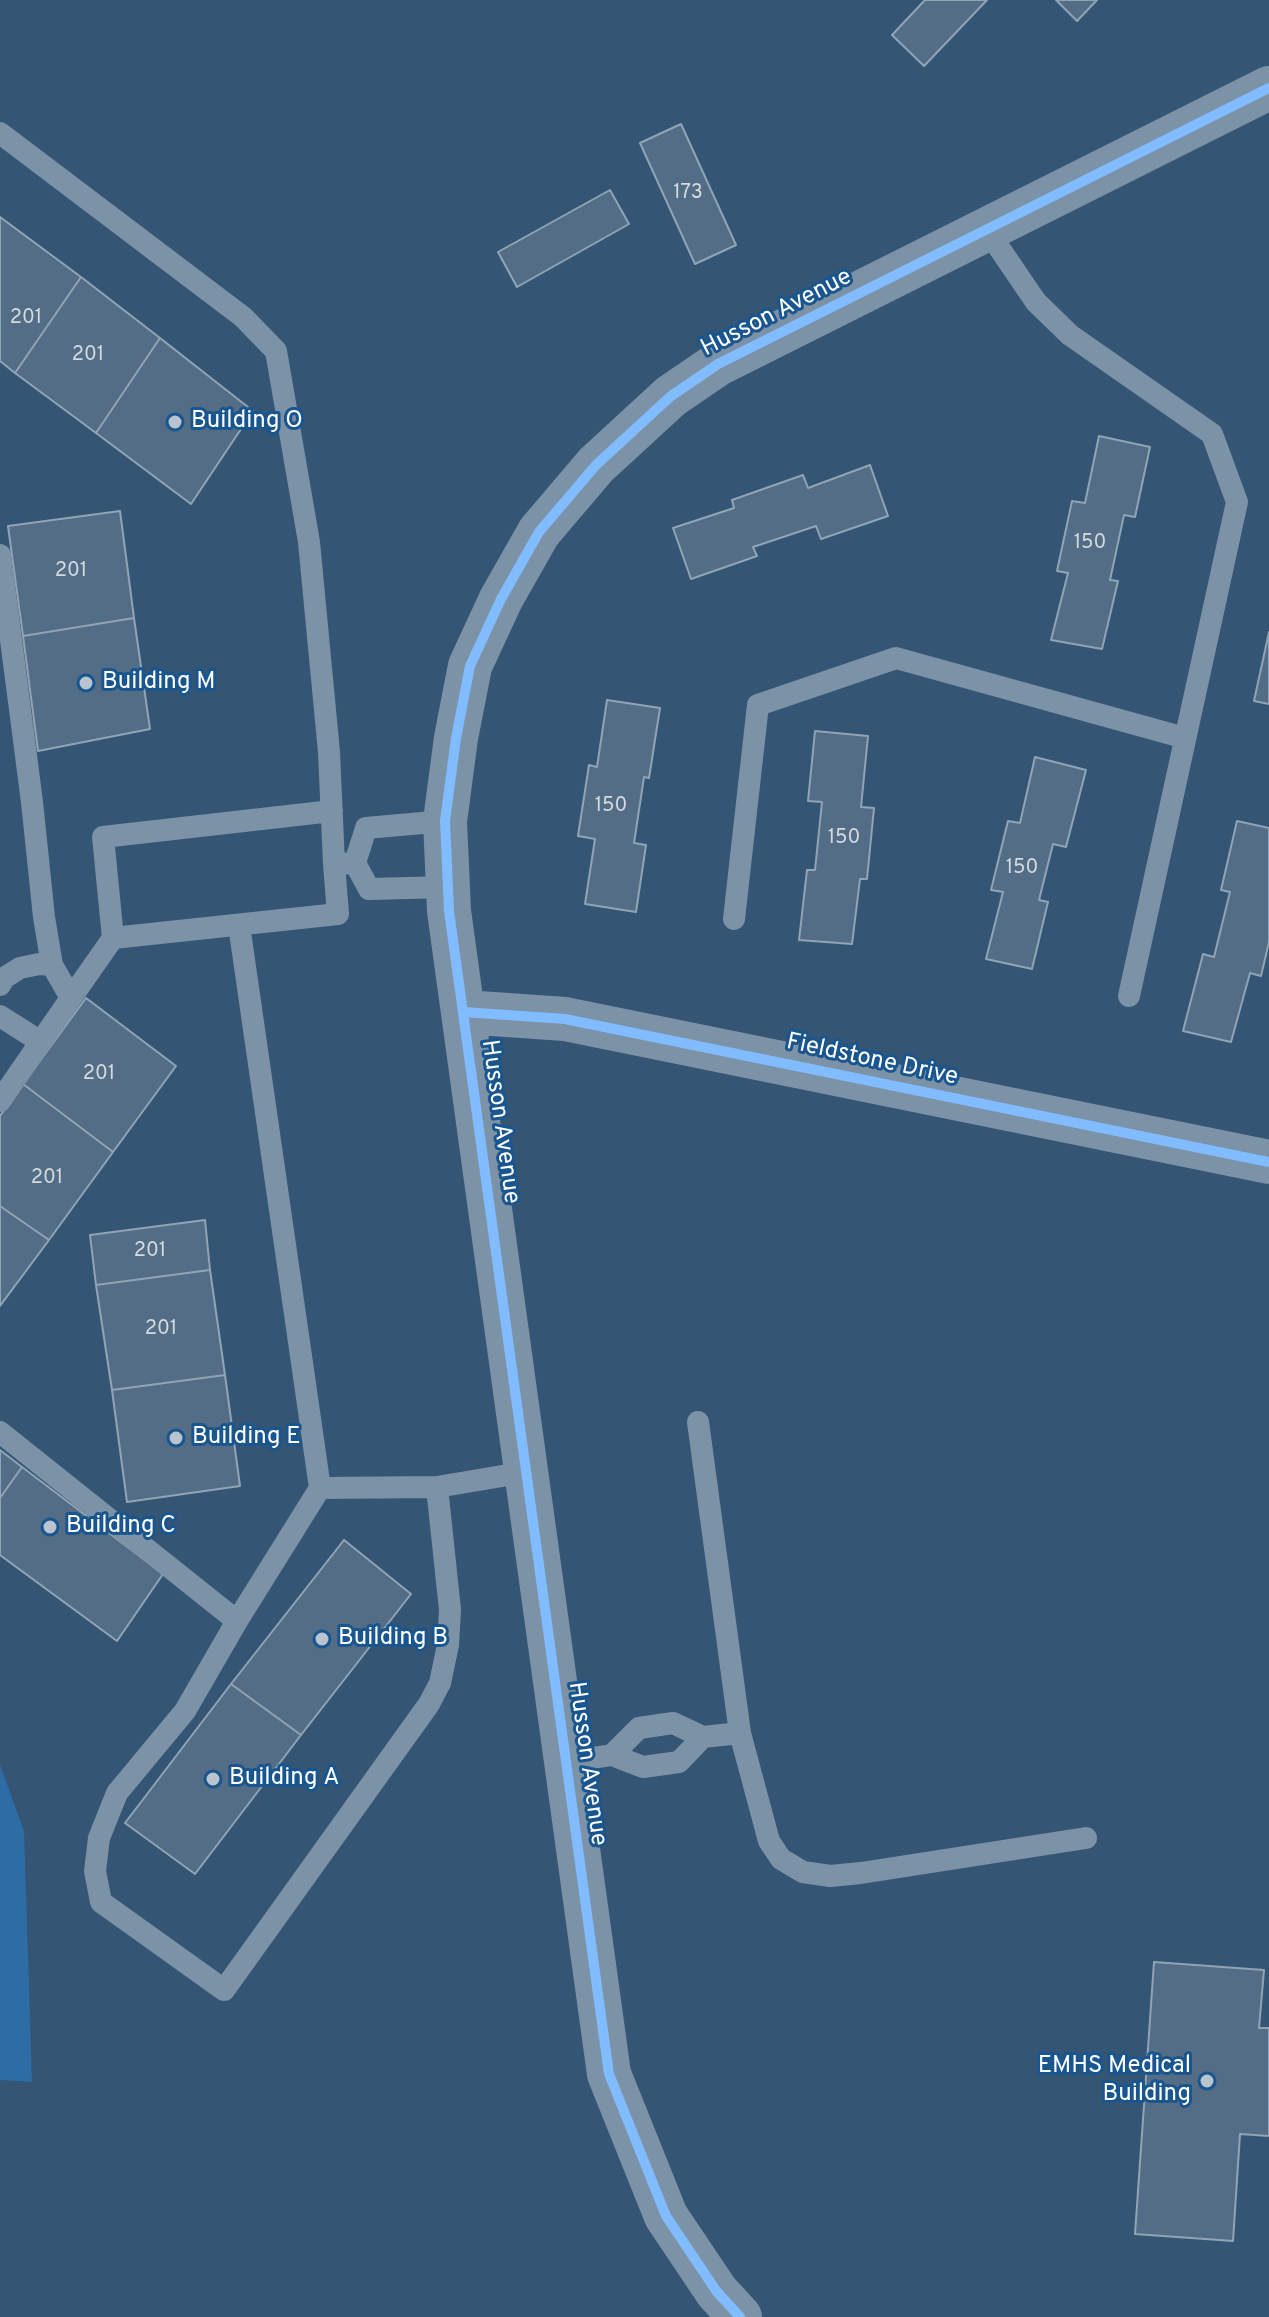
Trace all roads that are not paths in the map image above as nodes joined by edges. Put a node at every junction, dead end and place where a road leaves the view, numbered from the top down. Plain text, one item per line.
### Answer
1 (1269, 88) edge
2 (4, 143) edge
3 (987, 230) junction
4 (0, 555) edge
5 (1185, 738) junction
6 (332, 811) junction
7 (445, 821) junction
8 (344, 864) junction
9 (448, 887) junction
10 (734, 919) dead end
11 (239, 925) junction
12 (113, 938) junction
13 (52, 965) junction
14 (0, 985) edge
15 (1129, 996) dead end
16 (71, 998) junction
17 (464, 1012) junction
18 (0, 1016) edge
19 (41, 1042) junction
20 (0, 1101) edge
21 (1269, 1162) edge
22 (698, 1422) dead end
23 (0, 1432) edge
24 (526, 1472) junction
25 (437, 1487) junction
26 (320, 1488) junction
27 (237, 1621) junction
28 (740, 1733) junction
29 (703, 1737) junction
30 (612, 1755) junction
31 (566, 1762) junction
32 (1086, 1838) dead end
33 (740, 2317) edge

1 - 3 street, Husson Avenue
2 - 6 lane
3 - 5 lane
3 - 7 street, Husson Avenue
4 - 13 lane
5 - 10 lane
5 - 15 lane
6 - 8 lane
6 - 12 lane
7 - 8 lane
7 - 9 street, Husson Avenue
8 - 9 lane
8 - 11 lane
9 - 17 street, Husson Avenue
11 - 12 lane
11 - 26 lane
12 - 16 lane
13 - 14 lane
13 - 16 lane
16 - 19 lane
17 - 21 street, Fieldstone Drive
17 - 24 street, Husson Avenue
18 - 19 lane
19 - 20 lane
22 - 28 lane
23 - 27 lane
24 - 25 lane
24 - 31 street, Husson Avenue
25 - 26 lane
25 - 27 lane
26 - 27 lane
28 - 29 lane
28 - 32 lane
29 - 30 lane
29 - 30 lane
30 - 31 lane
31 - 33 street, Husson Avenue

